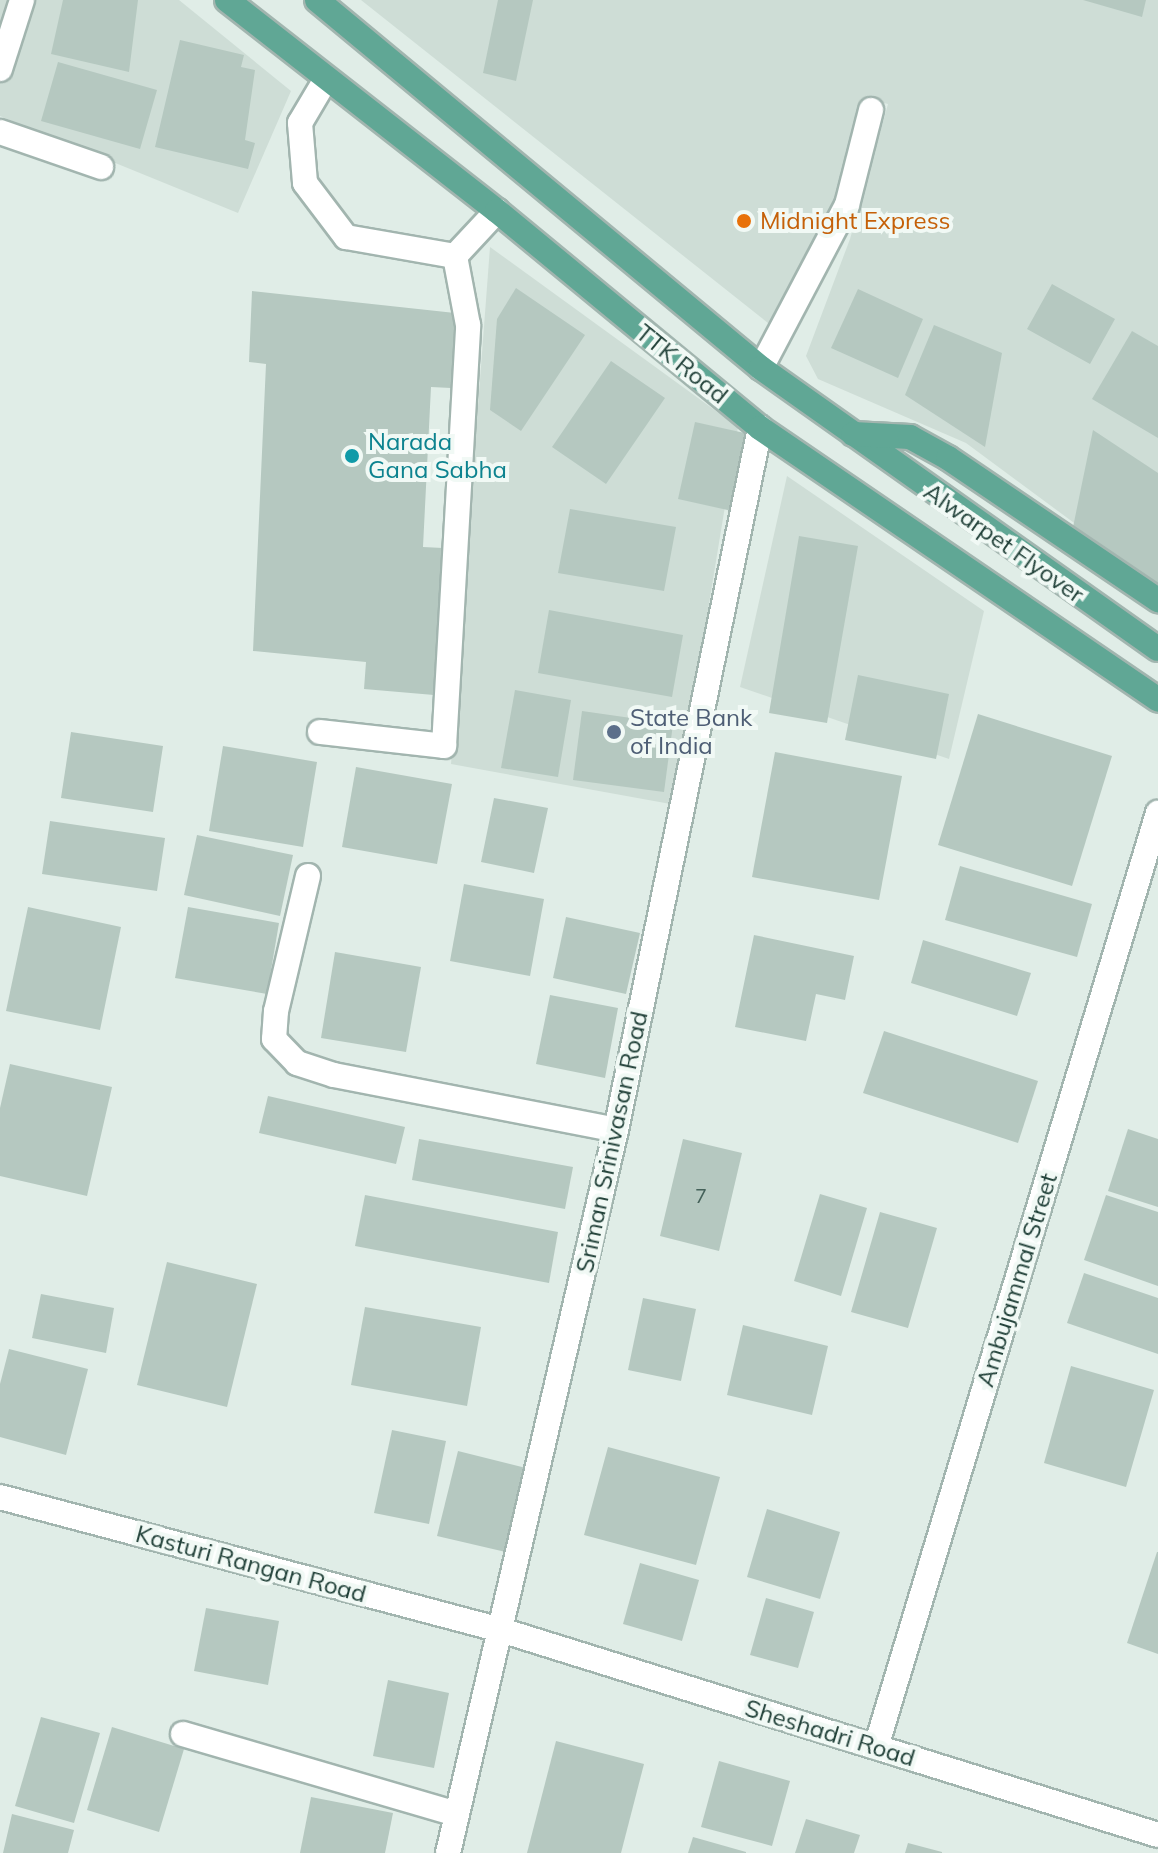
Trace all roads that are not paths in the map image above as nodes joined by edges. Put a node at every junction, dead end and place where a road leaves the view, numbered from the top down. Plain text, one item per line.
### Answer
1 (22, 0) edge
2 (227, 0) edge
3 (317, 0) edge
4 (0, 69) edge
5 (326, 79) junction
6 (871, 110) dead end
7 (0, 132) edge
8 (101, 167) dead end
9 (497, 211) junction
10 (455, 256) junction
11 (761, 368) junction
12 (760, 428) junction
13 (853, 434) junction
14 (1158, 600) edge
15 (1158, 649) edge
16 (1158, 700) edge
17 (320, 732) dead end
18 (1158, 813) edge
19 (308, 876) dead end
20 (616, 1130) junction
21 (0, 1497) edge
22 (501, 1630) junction
23 (183, 1734) dead end
24 (876, 1747) junction
25 (457, 1814) junction
26 (1158, 1835) edge
27 (448, 1853) edge

1 - 4 street
2 - 5 main road, TTK Road
3 - 11 main road, TTK Road
5 - 9 main road, TTK Road
5 - 10 street
6 - 11 street
7 - 8 street
9 - 10 street
9 - 12 main road, TTK Road
10 - 17 street
11 - 13 main road, TTK Road
12 - 16 main road, TTK Road
12 - 20 street, Sriman Srinivasan Road
13 - 14 main road
13 - 15 main road, Alwarpet Flyover
18 - 24 street, Ambujammal Street
19 - 20 street
20 - 22 street, Sriman Srinivasan Road
21 - 22 street, Kasturi Rangan Road
22 - 24 street, Sheshadri Road
22 - 25 street, Sriman Srinivasan Road
23 - 25 street
24 - 26 street, Sheshadri Road
25 - 27 street, Sriman Srinivasan Road

